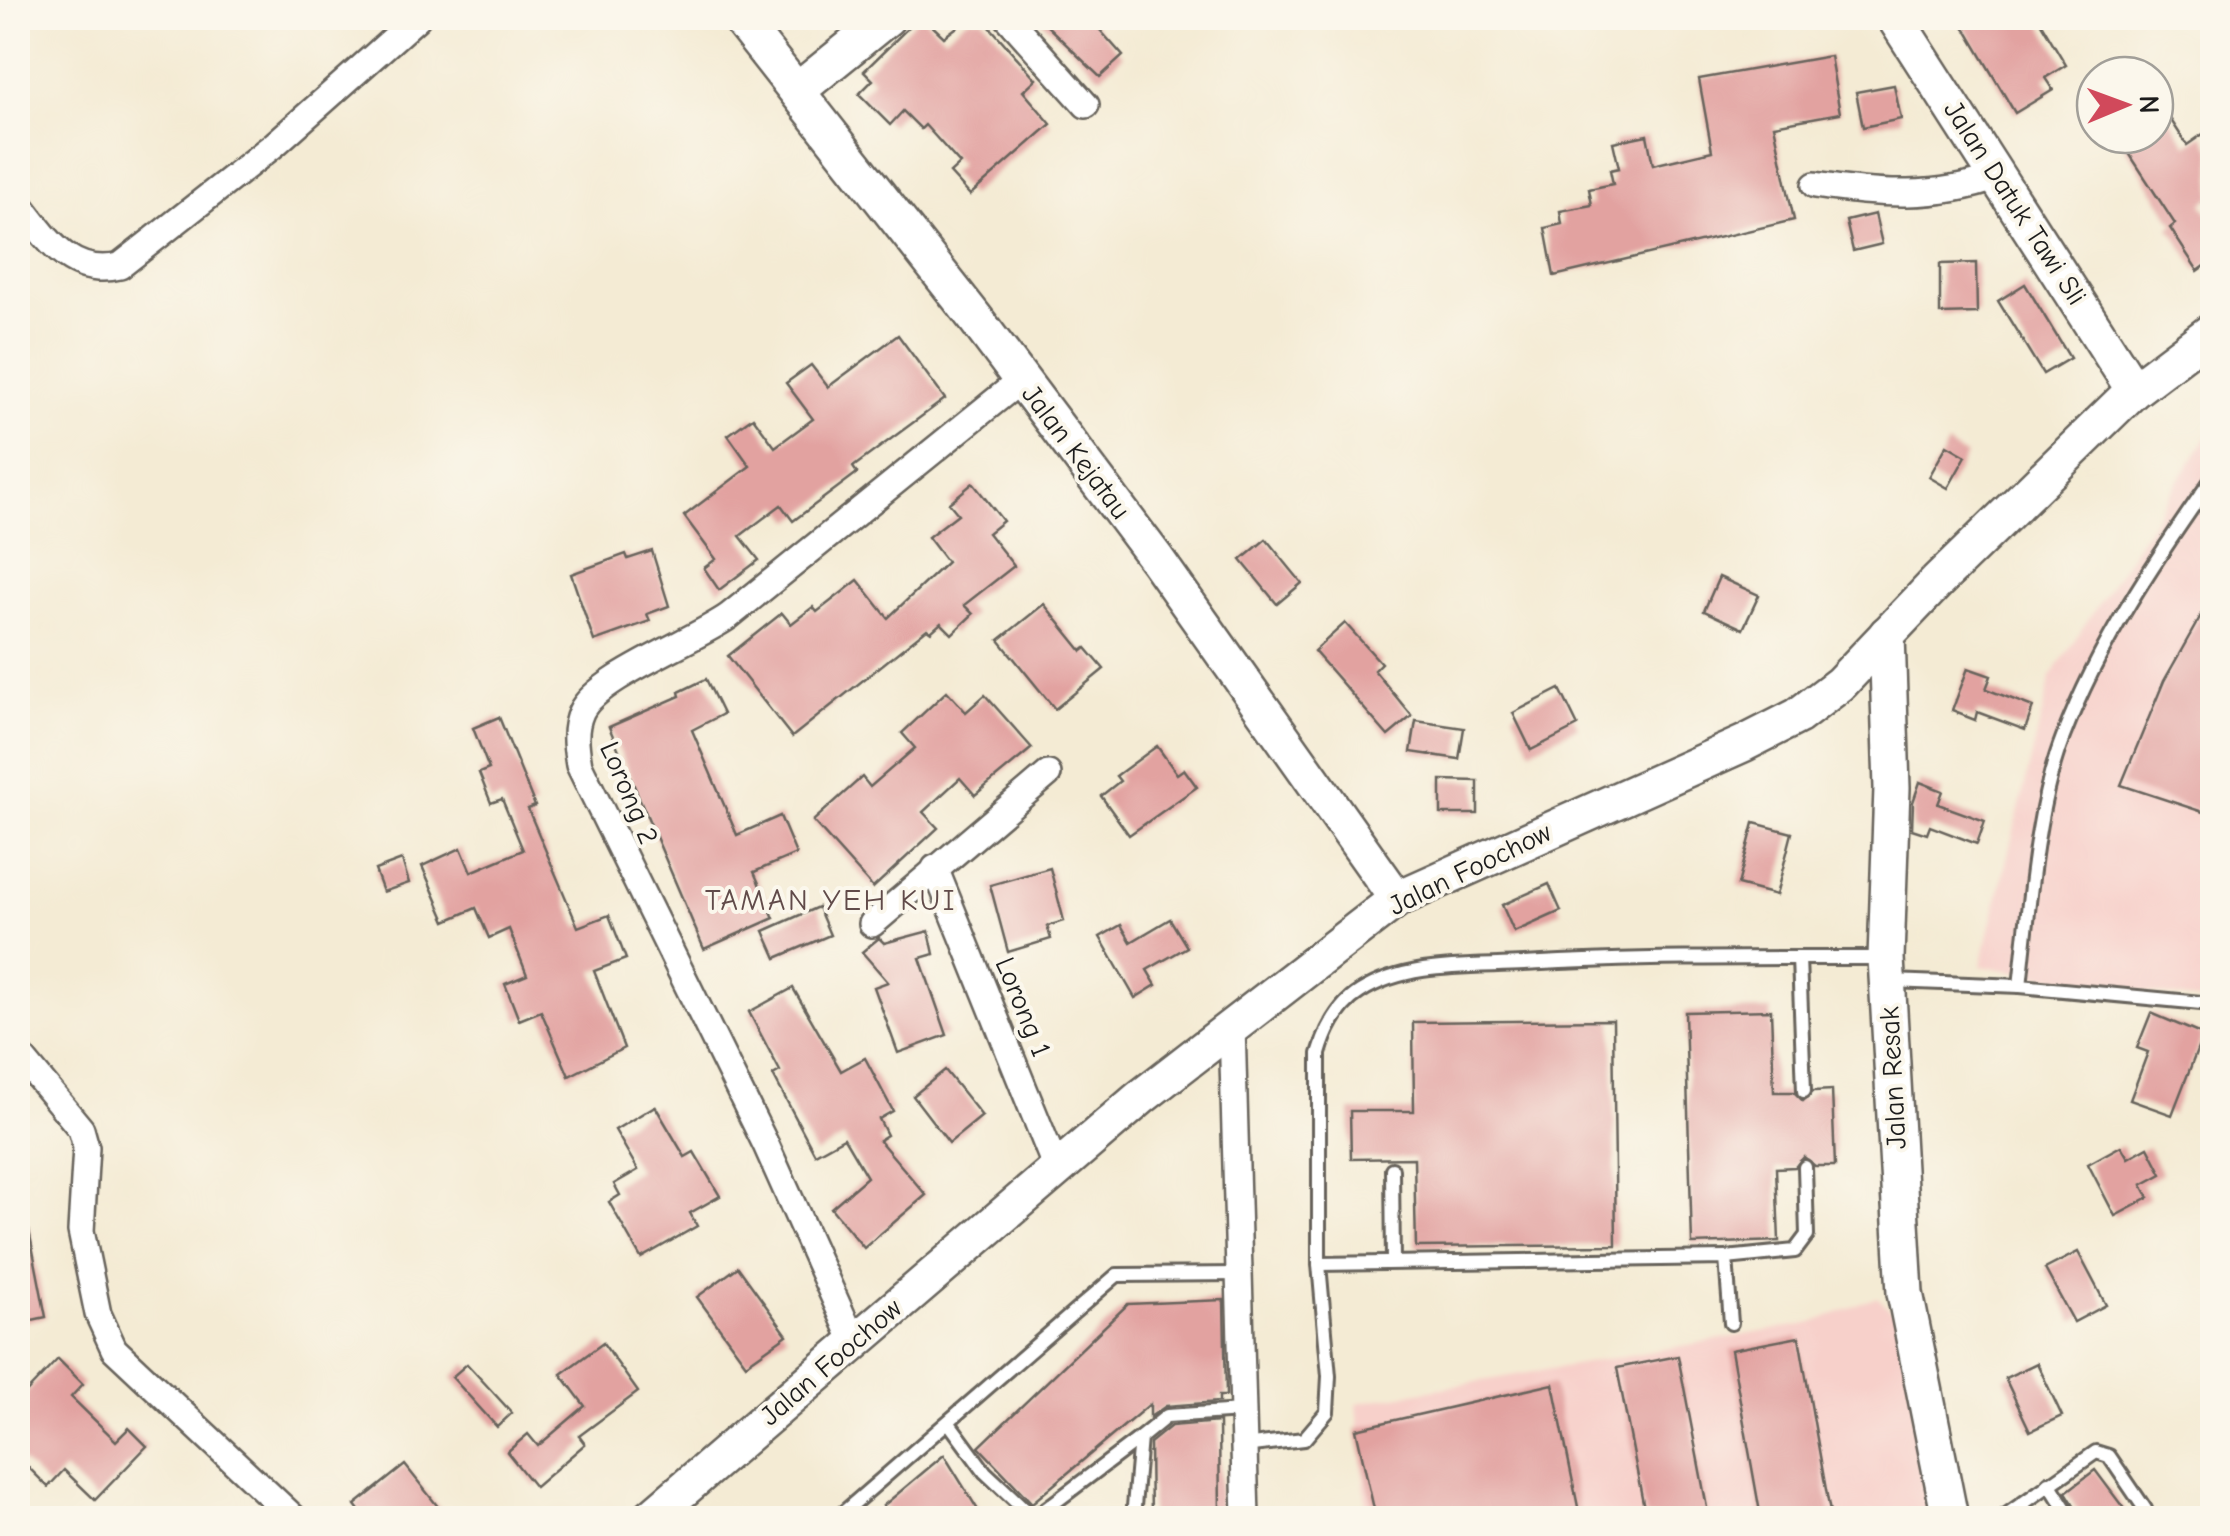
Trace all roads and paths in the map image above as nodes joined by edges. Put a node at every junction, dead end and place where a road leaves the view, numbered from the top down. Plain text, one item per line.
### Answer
1 (417, 18) edge
2 (739, 18) edge
3 (886, 18) edge
4 (1008, 18) edge
5 (1895, 18) edge
6 (797, 91) junction
7 (1086, 105) dead end
8 (1998, 177) junction
9 (1815, 184) dead end
10 (18, 202) edge
11 (2212, 331) edge
12 (1021, 380) junction
13 (2134, 390) junction
14 (2212, 478) edge
15 (1888, 634) junction
16 (1048, 774) dead end
17 (935, 868) junction
18 (1397, 899) junction
19 (872, 924) dead end
20 (1799, 958) junction
21 (1887, 969) junction
22 (2020, 986) junction
23 (2212, 1004) edge
24 (1232, 1026) junction
25 (18, 1053) edge
26 (1804, 1091) dead end
27 (1805, 1167) dead end
28 (1056, 1168) junction
29 (1392, 1170) dead end
30 (1726, 1258) junction
31 (1393, 1262) junction
32 (1319, 1264) junction
33 (1241, 1274) junction
34 (1730, 1322) dead end
35 (854, 1342) junction
36 (1241, 1412) junction
37 (950, 1423) junction
38 (1140, 1438) junction
39 (1242, 1446) junction
40 (2048, 1484) junction
41 (2018, 1513) edge
42 (843, 1517) edge
43 (294, 1518) edge
44 (650, 1518) edge
45 (1034, 1518) edge
46 (1133, 1518) edge
47 (1246, 1518) edge
48 (1950, 1518) edge
49 (2002, 1518) edge
50 (2071, 1518) edge
51 (2146, 1518) edge

1 - 10 street
2 - 6 street, Jalan Kejatau
3 - 6 street
4 - 7 street
5 - 8 street, Jalan Datuk Tawi Sli
6 - 12 street, Jalan Kejatau
8 - 9 street
8 - 13 street, Jalan Datuk Tawi Sli
11 - 13 street, Jalan Foochow
12 - 18 street, Jalan Kejatau
12 - 35 street, Lorong 2
13 - 15 street, Jalan Foochow
14 - 22 lane
15 - 18 street, Jalan Foochow
15 - 21 street, Jalan Resak
16 - 17 street
17 - 19 street
17 - 28 street, Lorong 1
18 - 24 street, Jalan Foochow
20 - 21 lane
20 - 26 lane
20 - 32 lane
21 - 22 lane
21 - 48 street, Jalan Resak
22 - 23 lane
24 - 28 street, Jalan Foochow
24 - 33 street
25 - 43 street
27 - 30 lane
28 - 35 street, Jalan Foochow
29 - 31 lane
30 - 31 lane
30 - 34 lane
31 - 32 lane
32 - 39 lane
33 - 36 street
33 - 37 lane
35 - 44 street, Jalan Foochow
36 - 38 lane
36 - 39 street
37 - 42 lane
37 - 45 lane
38 - 45 lane
38 - 46 lane
39 - 47 street
40 - 41 lane
40 - 50 lane
40 - 51 lane
41 - 49 lane

